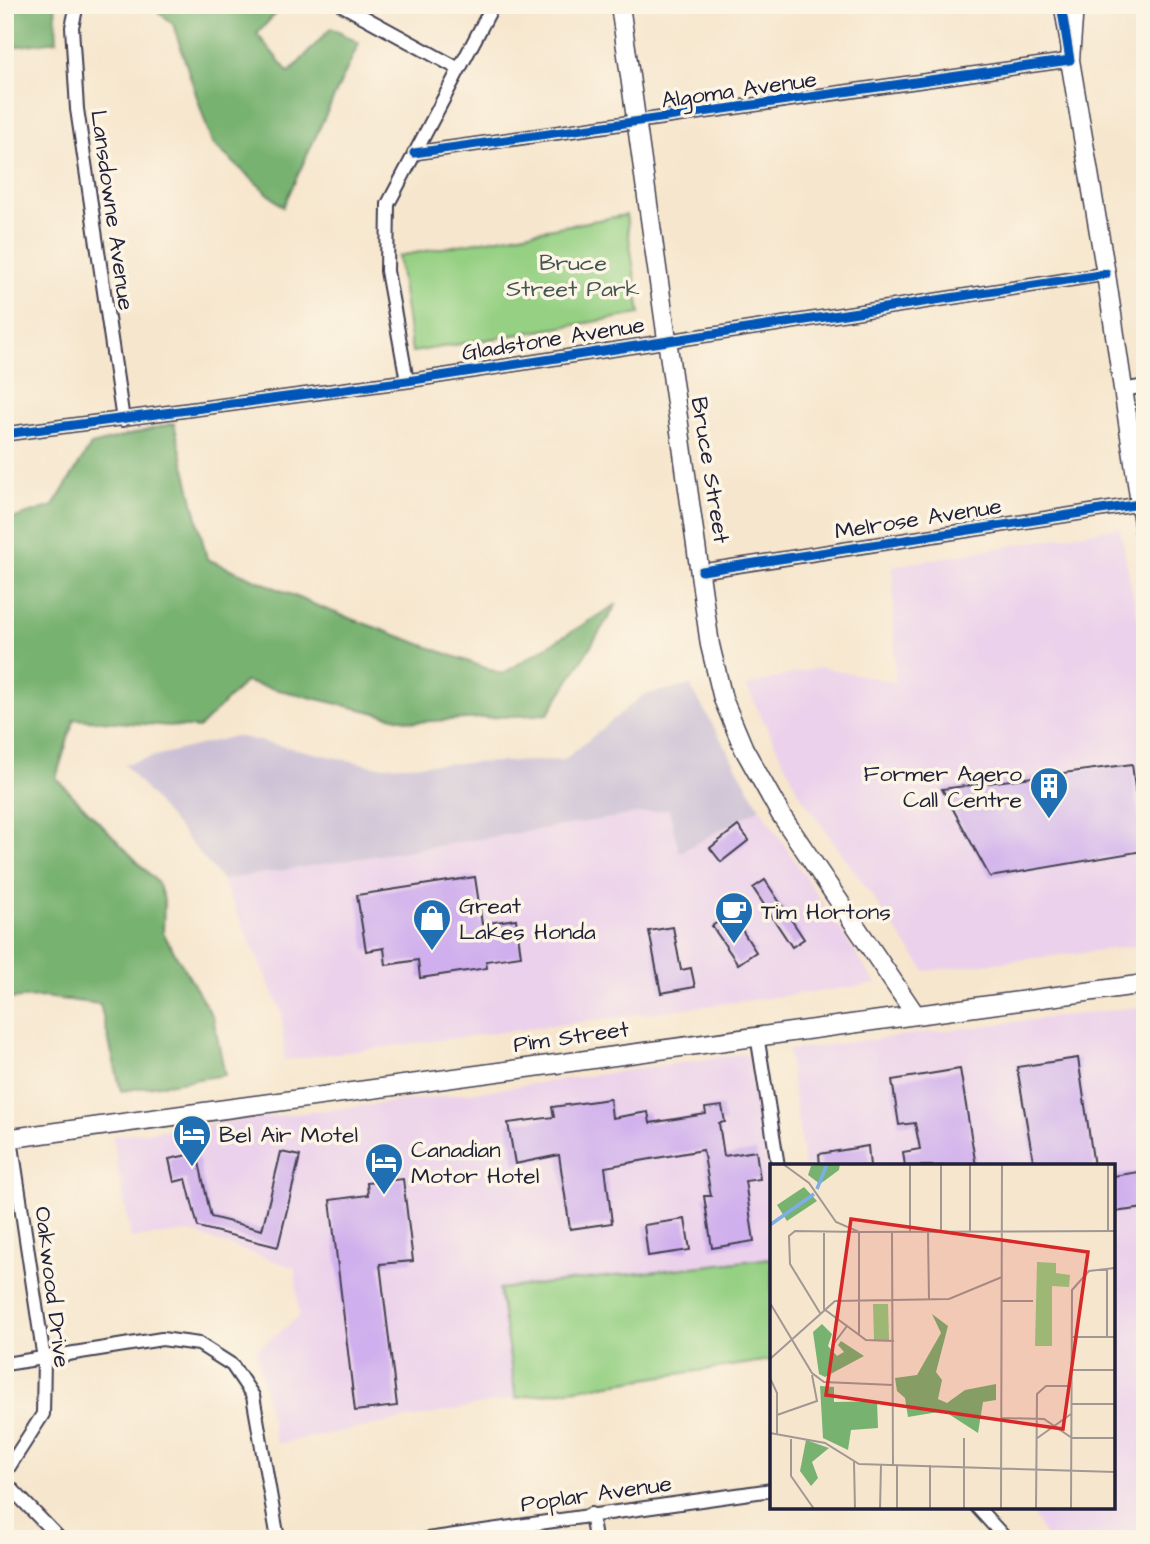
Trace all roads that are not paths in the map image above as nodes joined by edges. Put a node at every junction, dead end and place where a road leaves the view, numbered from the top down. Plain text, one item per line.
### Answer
1 (77, 5) edge
2 (342, 5) edge
3 (493, 5) edge
4 (620, 5) edge
5 (1061, 5) edge
6 (1074, 5) edge
7 (1070, 60) junction
8 (459, 69) junction
9 (637, 123) junction
10 (414, 153) junction
11 (1106, 274) junction
12 (667, 340) junction
13 (407, 381) junction
14 (1145, 386) edge
15 (1123, 390) junction
16 (123, 420) junction
17 (5, 434) edge
18 (1140, 504) junction
19 (1145, 537) edge
20 (702, 571) junction
21 (1136, 986) edge
22 (1145, 994) edge
23 (915, 1014) junction
24 (758, 1035) junction
25 (8, 1139) edge
26 (778, 1164) edge
27 (44, 1359) junction
28 (5, 1364) edge
29 (5, 1473) edge
30 (5, 1482) edge
31 (770, 1490) edge
32 (979, 1509) edge
33 (592, 1514) junction
34 (60, 1539) edge
35 (278, 1539) edge
36 (427, 1539) edge
37 (595, 1539) edge
38 (1006, 1539) edge

1 - 16 street, Lansdowne Avenue
2 - 8 street
3 - 8 street
4 - 9 main road, Bruce Street
5 - 7 street
6 - 7 main road
7 - 9 street, Algoma Avenue
7 - 11 main road
8 - 10 street
9 - 10 street, Algoma Avenue
9 - 12 main road, Bruce Street
10 - 13 street
11 - 12 street, Gladstone Avenue
11 - 15 main road
12 - 13 street, Gladstone Avenue
12 - 20 main road, Bruce Street
13 - 16 street, Gladstone Avenue
14 - 15 street
15 - 18 main road
16 - 17 street, Gladstone Avenue
18 - 19 main road
18 - 20 street, Melrose Avenue
20 - 23 main road, Bruce Street
21 - 22 main road
21 - 23 main road, Pim Street
23 - 24 main road, Pim Street
24 - 25 main road, Pim Street
24 - 26 street
25 - 27 street, Oakwood Drive
27 - 28 street
27 - 29 street, Oakwood Drive
27 - 35 street
30 - 34 street
31 - 33 street, Poplar Avenue
32 - 38 street
33 - 36 street, Poplar Avenue
33 - 37 street

